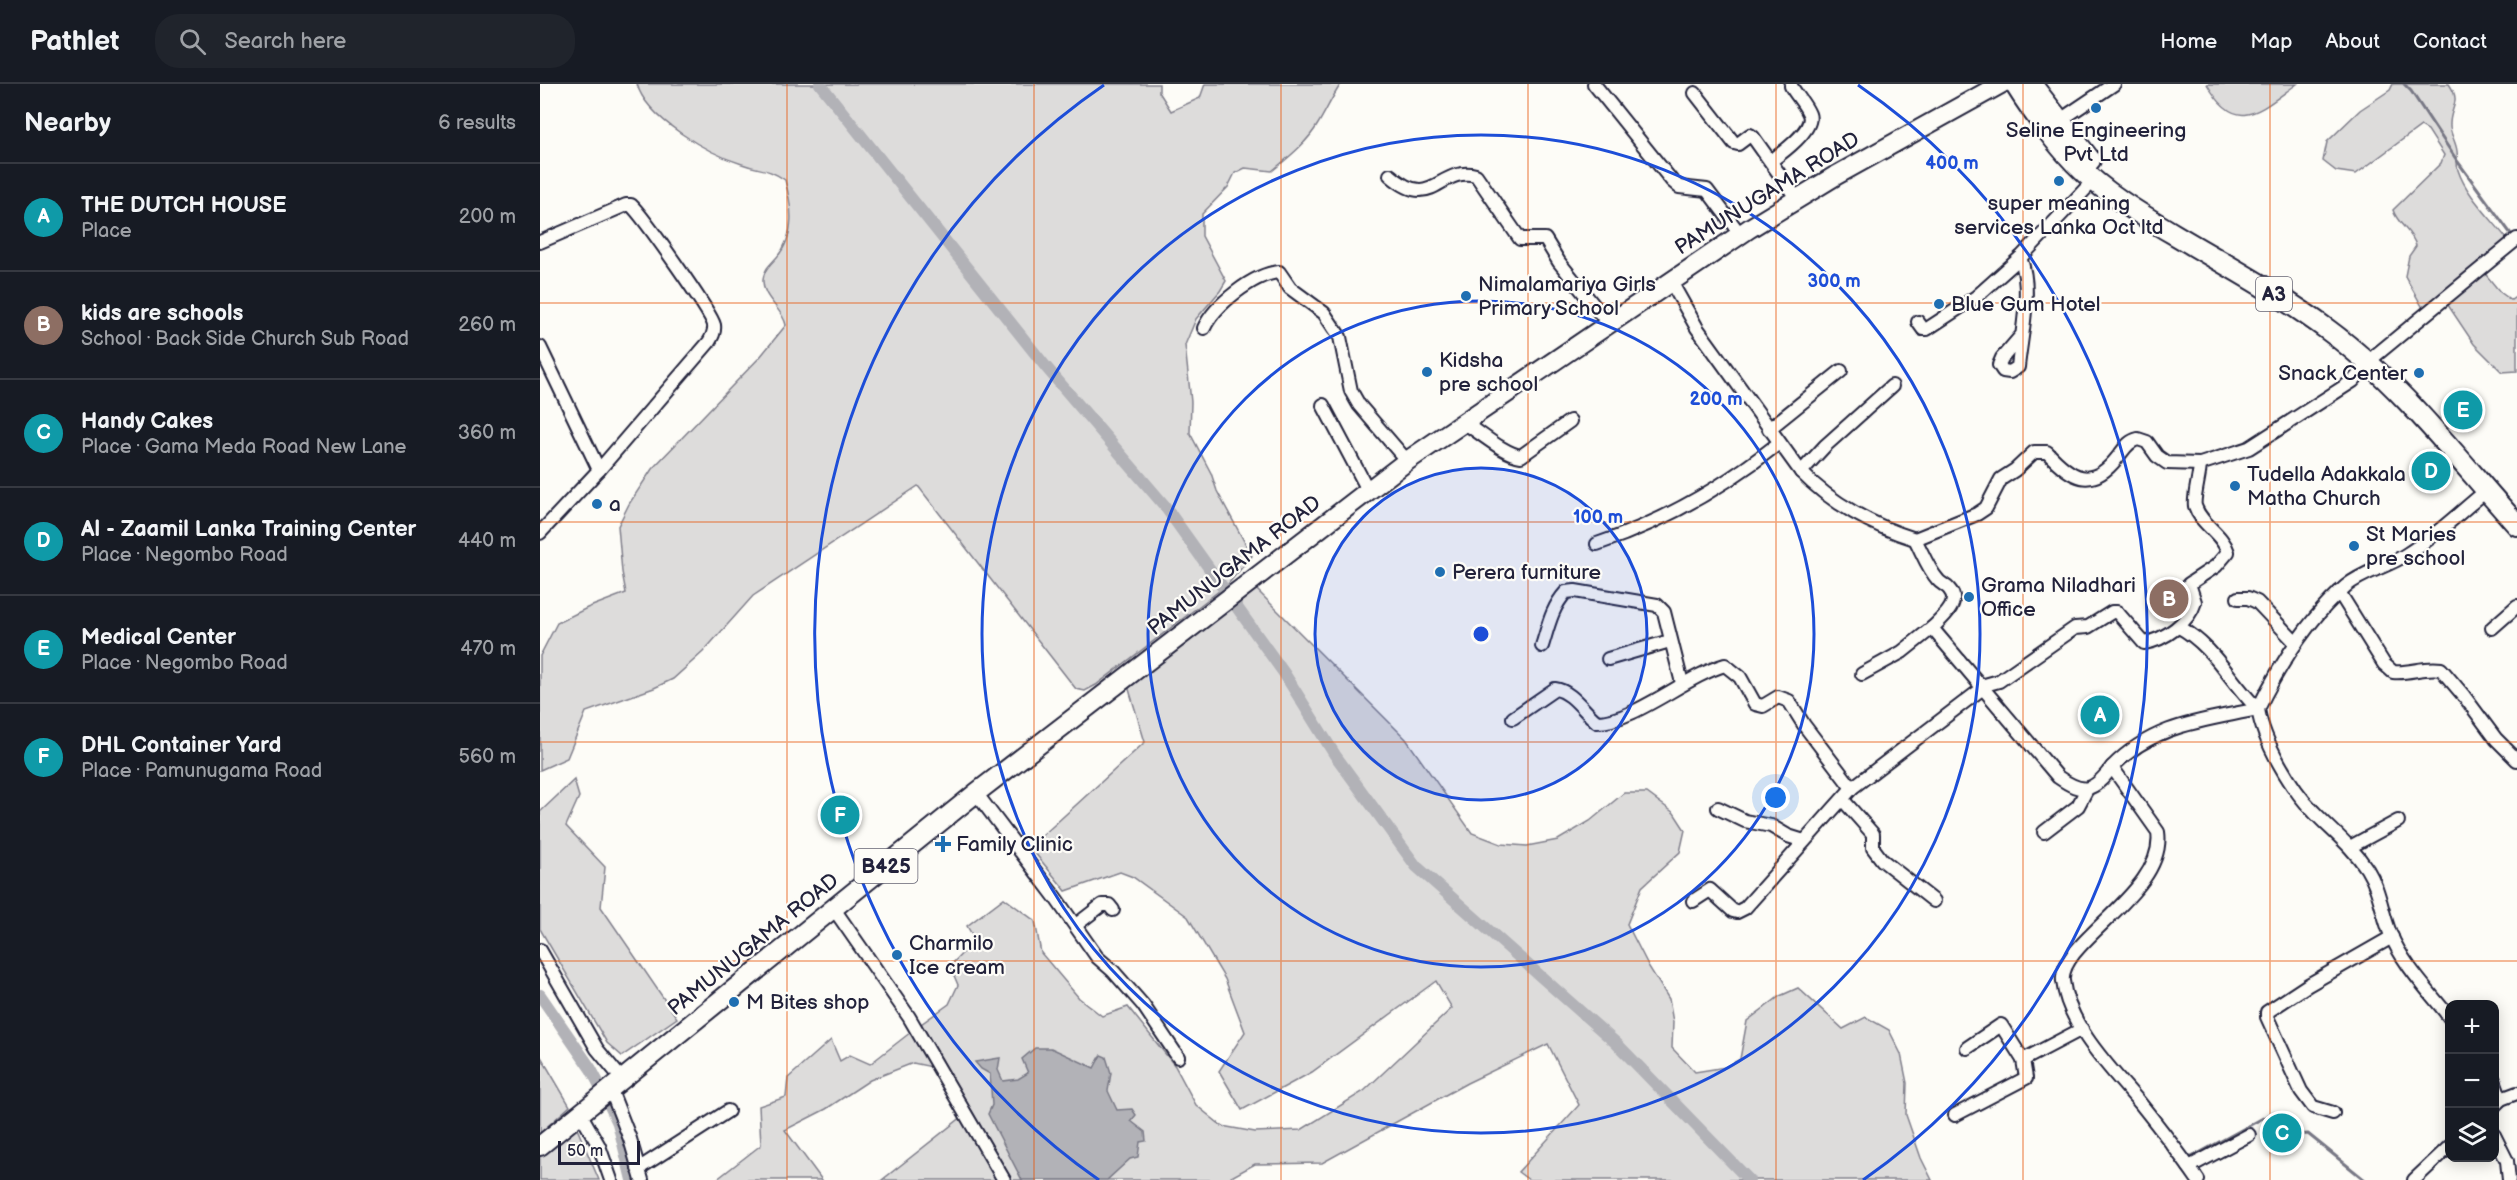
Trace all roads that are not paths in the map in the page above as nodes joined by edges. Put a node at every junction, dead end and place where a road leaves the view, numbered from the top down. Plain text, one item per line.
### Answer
1 (1594, 84) edge
2 (2001, 84) edge
3 (2015, 84) edge
4 (2031, 84) edge
5 (2114, 84) edge
6 (1791, 86) dead end
7 (1695, 93) dead end
8 (2059, 121) junction
9 (1771, 161) junction
10 (1390, 175) dead end
11 (2094, 180) junction
12 (1797, 199) junction
13 (1740, 234) junction
14 (2517, 239) edge
15 (540, 242) edge
16 (2020, 258) junction
17 (1670, 280) junction
18 (1918, 322) dead end
19 (1608, 323) junction
20 (1204, 328) dead end
21 (2021, 336) dead end
22 (540, 347) edge
23 (2372, 360) junction
24 (1841, 371) dead end
25 (1892, 386) dead end
26 (1323, 405) dead end
27 (1570, 421) dead end
28 (1463, 422) junction
29 (1769, 429) junction
30 (1779, 443) junction
31 (1407, 461) junction
32 (2200, 464) junction
33 (599, 470) junction
34 (1801, 471) junction
35 (1368, 490) junction
36 (2486, 491) junction
37 (2517, 508) edge
38 (2517, 525) edge
39 (540, 533) edge
40 (1915, 538) junction
41 (1597, 544) dead end
42 (2339, 592) junction
43 (2238, 598) dead end
44 (2517, 606) edge
45 (2179, 627) junction
46 (1932, 628) junction
47 (2492, 628) dead end
48 (1671, 641) junction
49 (2296, 644) junction
50 (1542, 646) dead end
51 (1608, 659) dead end
52 (1862, 674) dead end
53 (1682, 683) junction
54 (1982, 687) junction
55 (2258, 709) junction
56 (1513, 718) dead end
57 (2517, 758) edge
58 (2112, 767) junction
59 (1852, 788) junction
60 (2087, 789) junction
61 (976, 793) junction
62 (1843, 800) junction
63 (1718, 808) dead end
64 (2398, 821) dead end
65 (2044, 832) dead end
66 (1804, 841) junction
67 (2350, 847) junction
68 (1693, 901) dead end
69 (1934, 901) dead end
70 (834, 909) junction
71 (1113, 910) dead end
72 (1076, 925) junction
73 (2392, 938) junction
74 (540, 950) edge
75 (2445, 1012) edge
76 (2082, 1029) junction
77 (1967, 1048) dead end
78 (1178, 1057) dead end
79 (2023, 1060) junction
80 (615, 1083) junction
81 (2517, 1093) edge
82 (2499, 1102) edge
83 (728, 1112) dead end
84 (580, 1113) junction
85 (2333, 1113) dead end
86 (1954, 1115) dead end
87 (2249, 1135) dead end
88 (2499, 1145) edge
89 (540, 1146) edge
90 (2445, 1151) edge
91 (2189, 1167) junction
92 (640, 1174) edge
93 (611, 1180) edge
94 (1004, 1180) edge
95 (2198, 1180) edge
96 (2414, 1180) edge
97 (2509, 1180) edge

1 - 13 street
2 - 12 main road, PAMUNUGAMA ROAD / B425
3 - 11 highway, A3
4 - 8 highway, A3
5 - 8 street
6 - 9 street
7 - 9 street
8 - 23 highway, A3
9 - 12 street
10 - 19 street
11 - 16 street
11 - 23 highway, A3
12 - 13 main road, PAMUNUGAMA ROAD / B425
13 - 17 main road, PAMUNUGAMA ROAD / B425
14 - 23 street
15 - 33 street
16 - 18 street
16 - 21 street
17 - 19 main road, PAMUNUGAMA ROAD / B425
17 - 29 street
19 - 28 main road, PAMUNUGAMA ROAD / B425
20 - 31 street
22 - 33 street
23 - 32 street
23 - 36 highway, A3
23 - 37 highway, A3
24 - 29 street
25 - 34 street
26 - 35 street
27 - 28 street
28 - 31 main road, PAMUNUGAMA ROAD / B425
29 - 30 street
30 - 34 street
30 - 41 street
31 - 35 main road, PAMUNUGAMA ROAD / B425
32 - 40 street
32 - 45 street
33 - 39 street
34 - 40 street
35 - 61 main road, PAMUNUGAMA ROAD / B425
36 - 38 highway, A3
36 - 42 street
40 - 46 street
42 - 49 street
42 - 57 street
43 - 49 street
44 - 47 street
45 - 54 street
45 - 55 street
46 - 52 street
46 - 54 street
48 - 50 street
48 - 51 street
48 - 53 street
49 - 55 street
53 - 56 street
53 - 59 street
54 - 59 street
54 - 60 street
55 - 58 street
55 - 67 street
58 - 60 street
58 - 76 street
59 - 62 street
60 - 65 street
61 - 70 main road, PAMUNUGAMA ROAD / B425
61 - 72 street
62 - 66 street
62 - 69 street
63 - 66 street
64 - 67 street
66 - 68 street
67 - 73 street
70 - 80 main road, PAMUNUGAMA ROAD / B425
70 - 94 street
71 - 72 street
72 - 78 street
73 - 75 street
73 - 85 street
74 - 80 street
76 - 79 street
76 - 91 street
77 - 79 street
79 - 86 street
80 - 84 main road, PAMUNUGAMA ROAD / B425
80 - 92 street
81 - 82 street
83 - 92 street
84 - 89 main road, PAMUNUGAMA ROAD / B425
84 - 93 street
87 - 91 street
88 - 97 street
90 - 96 street
91 - 95 street

